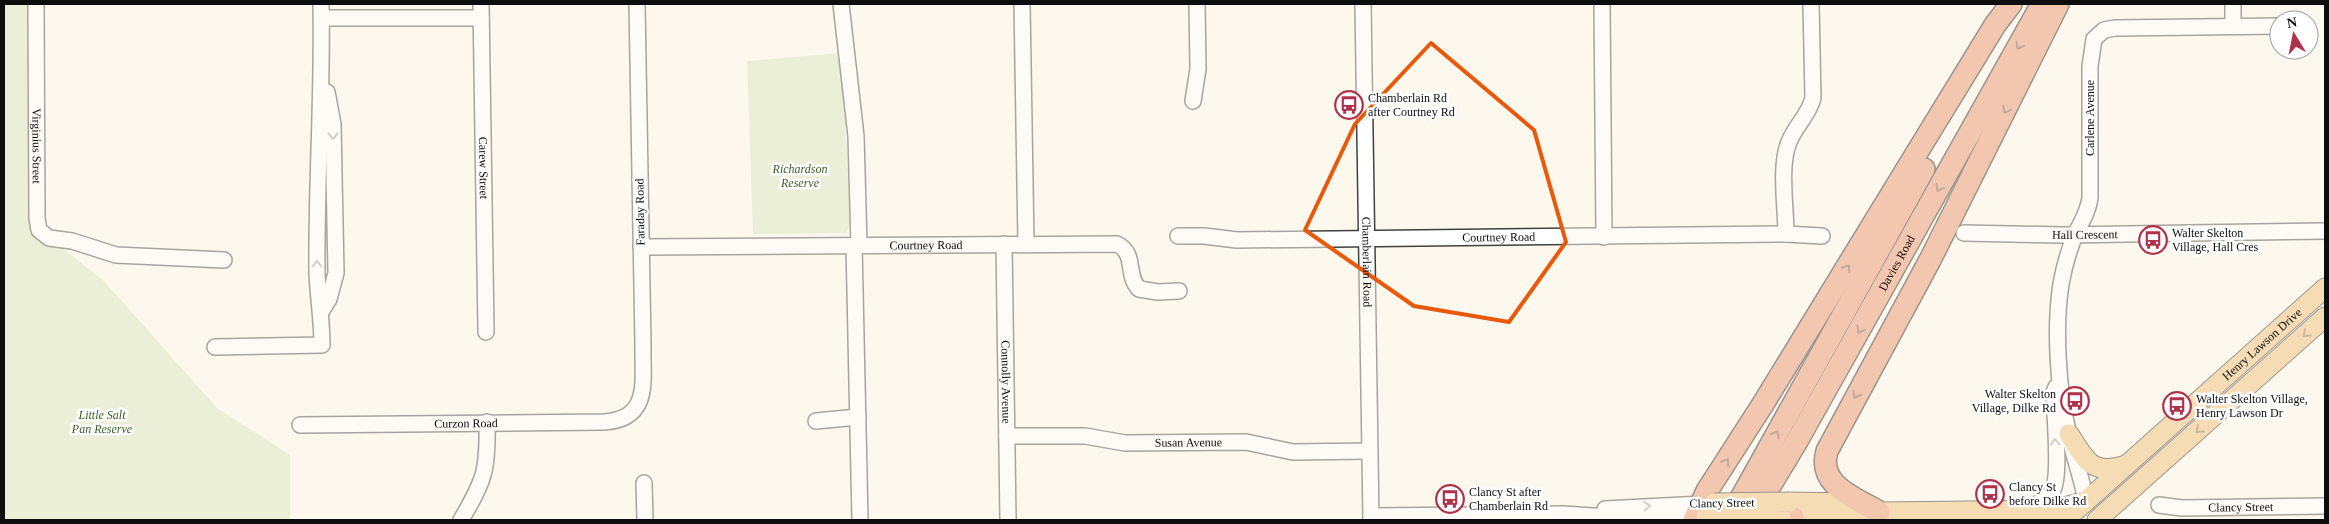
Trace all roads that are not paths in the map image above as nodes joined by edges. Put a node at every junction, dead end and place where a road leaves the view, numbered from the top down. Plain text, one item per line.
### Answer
1 (36, 4) edge
2 (637, 4) edge
3 (841, 4) edge
4 (1022, 4) edge
5 (1198, 4) edge
6 (1363, 4) edge
7 (1602, 4) edge
8 (1811, 4) edge
9 (2011, 4) edge
10 (2016, 4) edge
11 (2042, 4) edge
12 (2058, 4) edge
13 (2233, 4) edge
14 (322, 11) edge
15 (481, 11) edge
16 (2233, 26) junction
17 (2269, 26) edge
18 (1194, 100) dead end
19 (2325, 231) edge
20 (1964, 233) dead end
21 (1786, 234) junction
22 (2076, 234) junction
23 (1178, 236) dead end
24 (1822, 236) dead end
25 (1604, 237) junction
26 (1367, 240) junction
27 (1004, 244) junction
28 (1026, 244) junction
29 (856, 245) junction
30 (641, 247) junction
31 (224, 260) dead end
32 (2325, 288) edge
33 (1179, 291) dead end
34 (2325, 317) edge
35 (486, 332) dead end
36 (215, 347) dead end
37 (2059, 381) junction
38 (630, 416) joint
39 (858, 417) junction
40 (816, 421) dead end
41 (486, 422) junction
42 (300, 425) dead end
43 (2069, 434) junction
44 (1007, 436) junction
45 (1370, 452) junction
46 (2127, 464) junction
47 (644, 483) dead end
48 (2086, 501) junction
49 (2158, 505) dead end
50 (2325, 506) edge
51 (1702, 512) edge
52 (1879, 512) junction
53 (1788, 514) edge
54 (2029, 515) edge
55 (1371, 518) edge
56 (461, 520) edge
57 (645, 520) edge
58 (860, 520) edge
59 (1008, 520) edge
60 (1728, 520) edge
61 (1749, 520) edge
62 (2065, 520) edge
63 (2091, 520) edge
64 (2097, 520) edge

1 - 31 street, Virginius Street
2 - 30 street, Faraday Road
3 - 29 street
4 - 28 street
5 - 18 street
6 - 26 street, Chamberlain Road
7 - 25 street
8 - 21 street
51 -> 9 highway
60 -> 10 highway, Davies Road
11 -> 61 highway, Davies Road
12 -> 52 highway
13 - 16 street
14 - 15 street
14 - 36 street
15 - 35 street, Carew Street
16 - 17 street, Carlene Avenue
16 - 22 street, Carlene Avenue
19 - 22 street, Hall Crescent
20 - 22 street, Hall Crescent
21 - 24 street, Courtney Road
21 - 25 street, Courtney Road
22 - 37 street, Carlene Avenue
23 - 26 street, Courtney Road
25 - 26 street, Courtney Road
26 - 45 street, Chamberlain Road
27 - 28 street, Courtney Road
27 - 29 street, Courtney Road
27 - 44 street, Connolly Avenue
28 - 33 street, Courtney Road
29 - 30 street, Courtney Road
29 - 39 street
30 - 38 street, Faraday Road
32 - 46 main road, Henry Lawson Drive
34 -> 64 main road, Henry Lawson Drive
37 - 43 street, Carlene Avenue
54 -> 37 street, Carlene Avenue
38 - 41 street, Curzon Road
39 - 40 street
39 - 58 street
41 - 42 street, Curzon Road
41 - 56 street
43 - 46 main road
43 - 48 street, Carlene Avenue
44 - 45 street, Susan Avenue
44 - 59 street, Connolly Avenue
45 - 55 street, Chamberlain Road
46 - 48 main road, Henry Lawson Drive
47 - 57 street
48 - 54 main road
48 - 62 main road, Henry Lawson Drive
48 - 63 main road, Carlene Avenue
49 - 50 street, Clancy Street
51 - 53 main road, Clancy Street, bridge
51 - 55 street, Clancy Street
52 - 53 main road, Clancy Street
52 - 54 main road, Clancy Street

